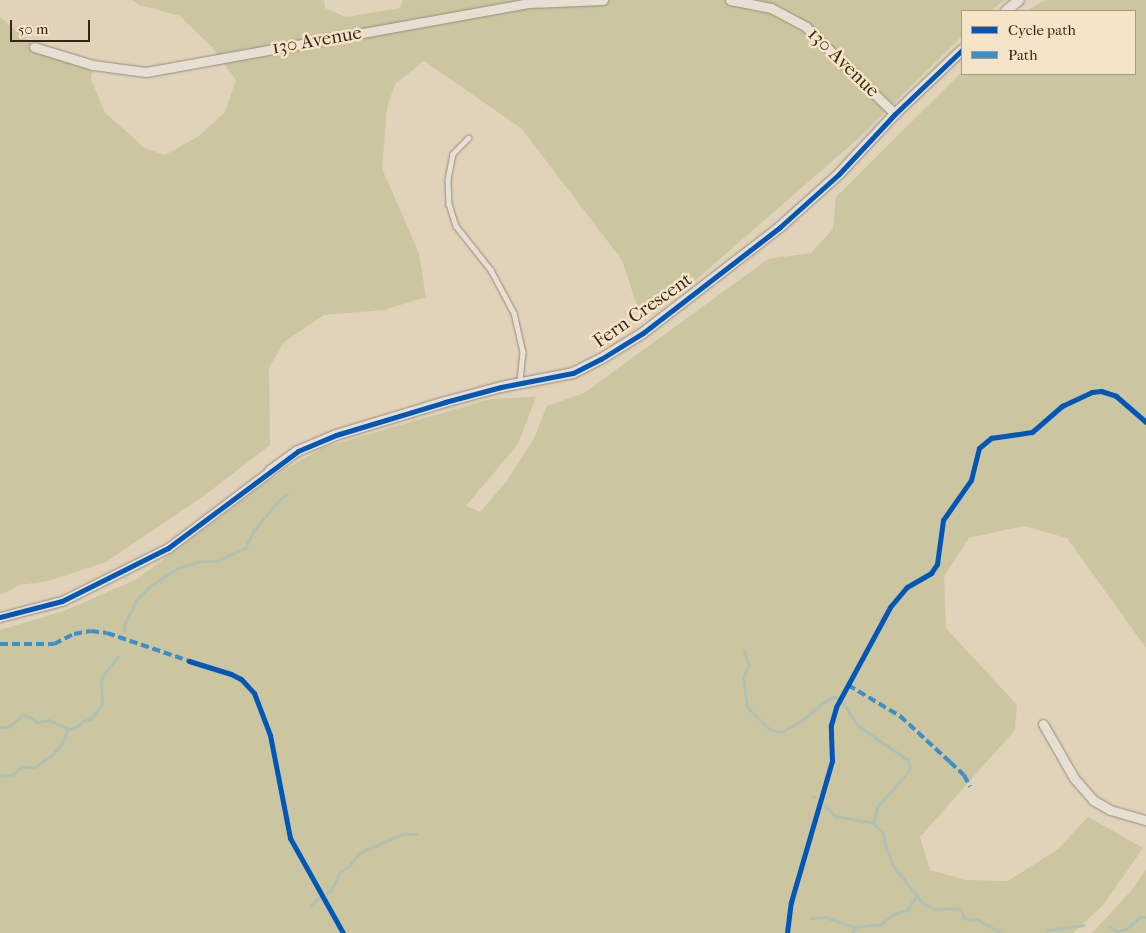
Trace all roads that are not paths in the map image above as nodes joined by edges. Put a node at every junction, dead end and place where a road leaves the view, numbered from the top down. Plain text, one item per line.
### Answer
1 (602, 0) edge
2 (730, 0) edge
3 (1019, 0) edge
4 (1007, 10) edge
5 (34, 46) dead end
6 (961, 51) edge
7 (895, 114) junction
8 (468, 138) dead end
9 (520, 384) junction
10 (270, 471) joint
11 (0, 617) edge
12 (1043, 724) dead end
13 (1146, 820) edge

1 - 5 street, 130 Avenue
2 - 7 street, 130 Avenue
3 - 4 street
6 - 7 street, Fern Crescent
7 - 9 street, Fern Crescent
8 - 9 lane
9 - 10 street, Fern Crescent
10 - 11 street
12 - 13 street

